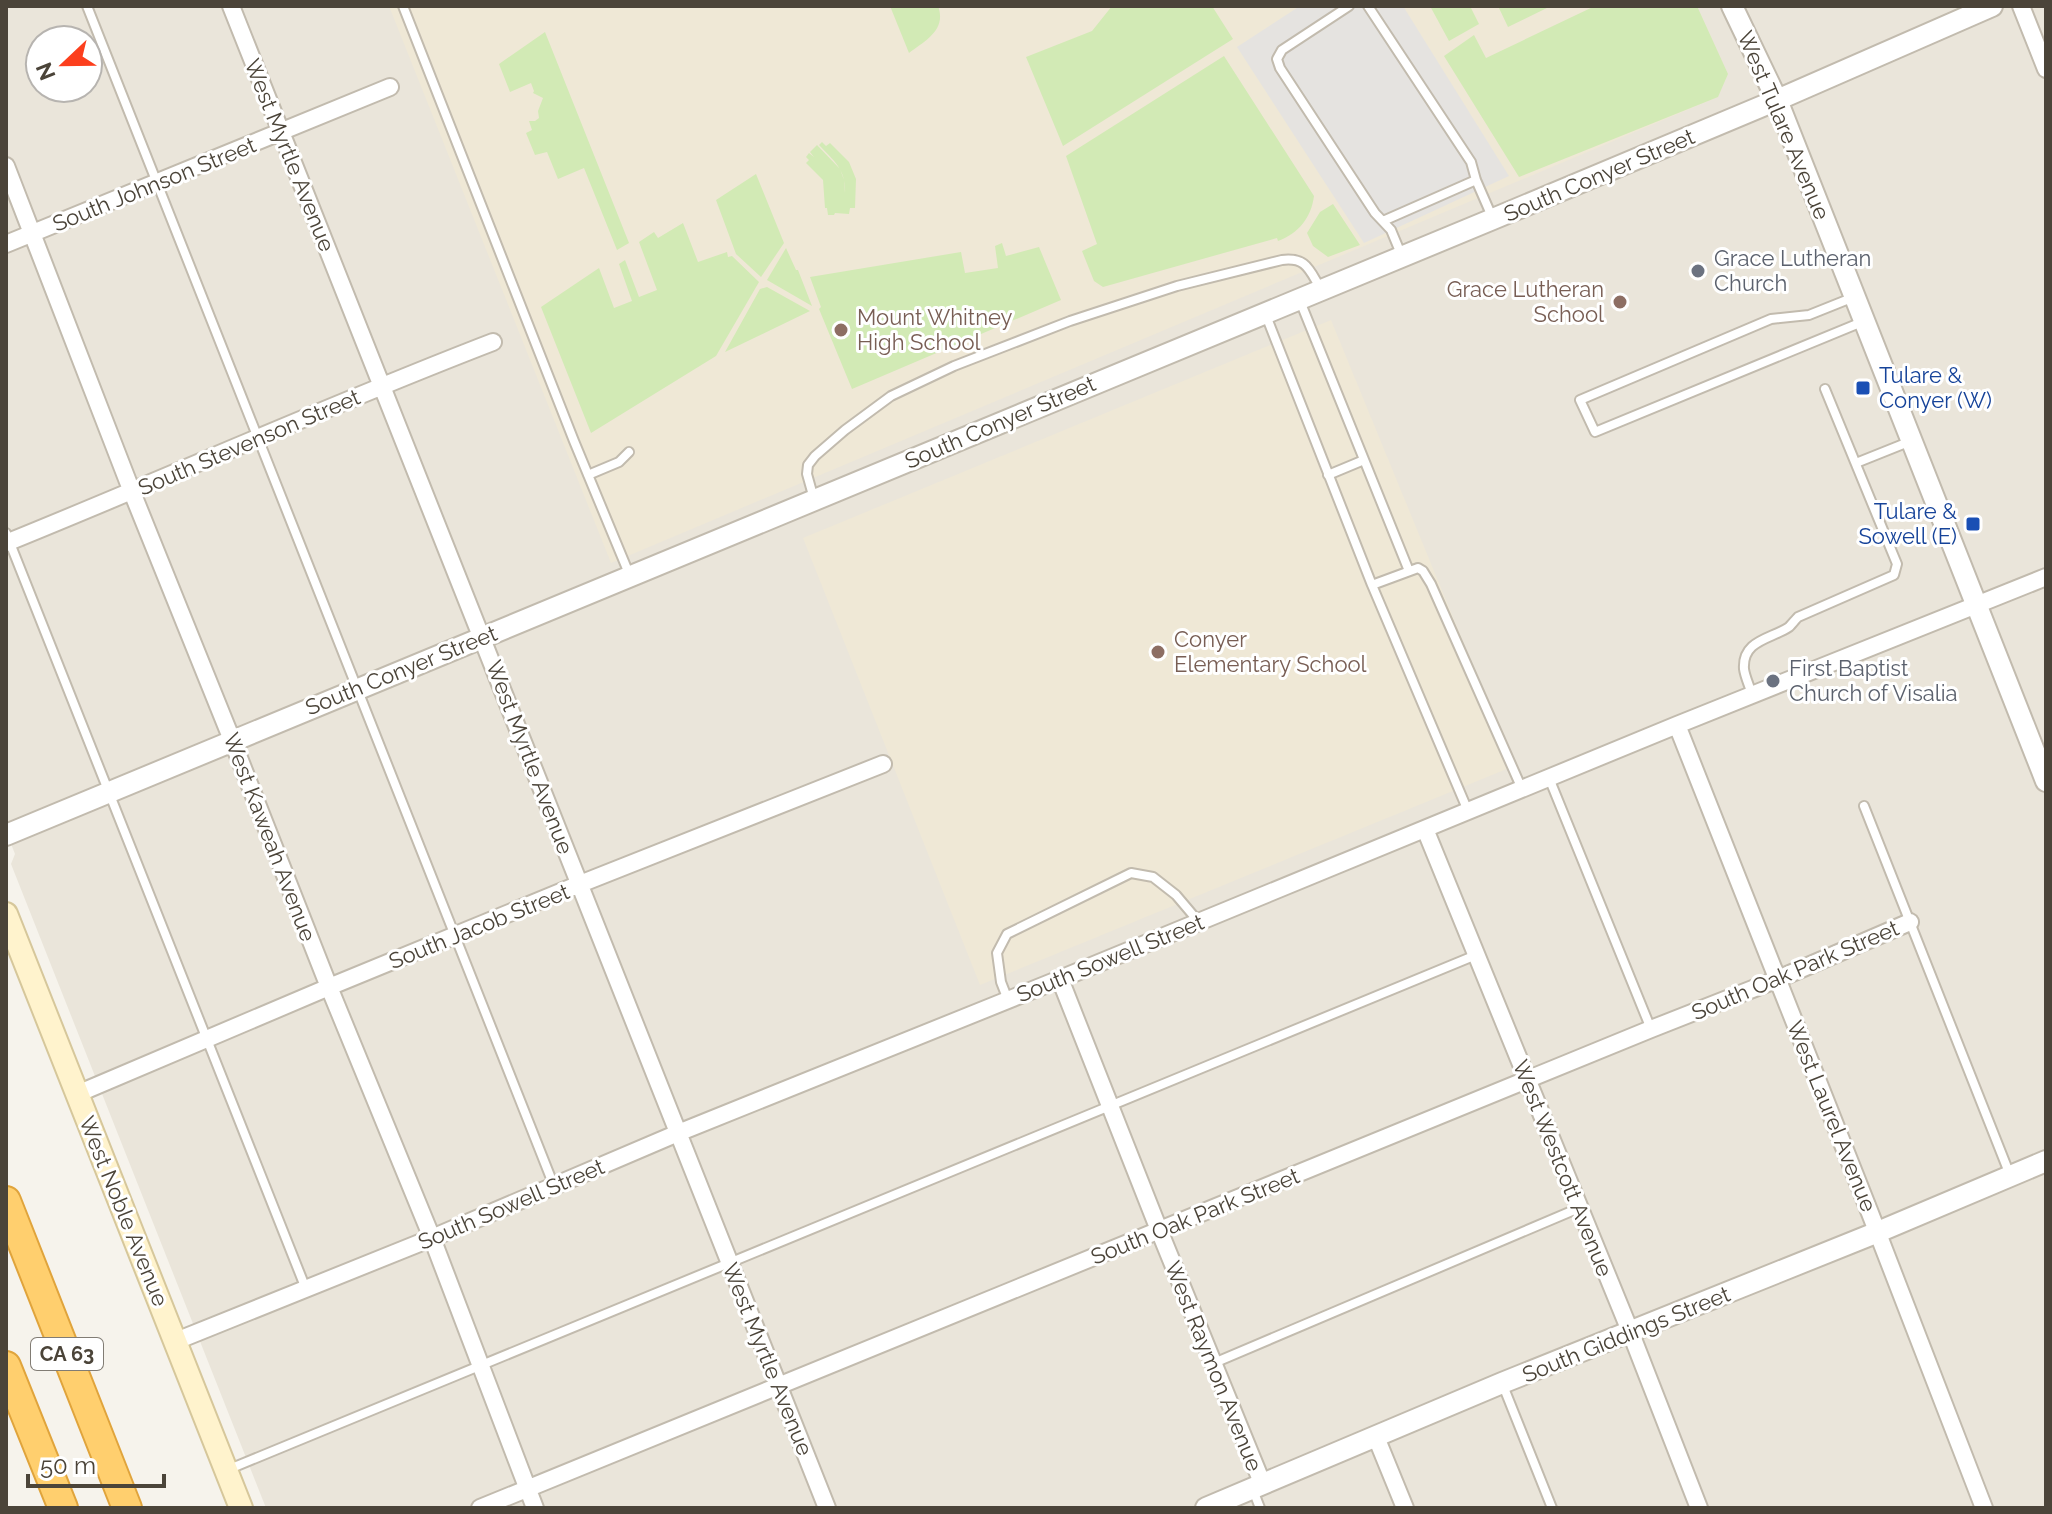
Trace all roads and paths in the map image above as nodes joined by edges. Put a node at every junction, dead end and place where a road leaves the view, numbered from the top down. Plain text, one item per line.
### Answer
1 (87, 6) edge
2 (231, 6) edge
3 (403, 6) edge
4 (1349, 6) edge
5 (1368, 6) edge
6 (1732, 6) edge
7 (1992, 6) edge
8 (2021, 6) edge
9 (2046, 69) edge
10 (390, 87) dead end
11 (1777, 100) junction
12 (282, 131) junction
13 (6, 166) edge
14 (1476, 180) junction
15 (156, 183) junction
16 (1493, 219) junction
17 (1383, 221) junction
18 (33, 234) junction
19 (6, 244) edge
20 (1402, 257) junction
21 (1321, 289) junction
22 (1855, 296) junction
23 (1299, 298) junction
24 (1265, 313) junction
25 (1865, 321) junction
26 (493, 342) dead end
27 (381, 385) junction
28 (1825, 389) dead end
29 (256, 439) junction
30 (1911, 441) junction
31 (629, 452) dead end
32 (1364, 460) junction
33 (1856, 463) junction
34 (588, 475) junction
35 (1328, 475) junction
36 (132, 492) junction
37 (814, 499) junction
38 (7, 539) edge
39 (1409, 571) junction
40 (630, 577) junction
41 (2046, 577) edge
42 (1372, 585) junction
43 (1976, 605) junction
44 (483, 637) junction
45 (357, 688) junction
46 (1752, 695) junction
47 (1677, 725) junction
48 (232, 740) junction
49 (883, 764) dead end
50 (1549, 778) junction
51 (2046, 781) edge
52 (1522, 789) junction
53 (108, 793) junction
54 (1864, 806) dead end
55 (1468, 811) junction
56 (1425, 829) junction
57 (6, 835) edge
58 (580, 884) junction
59 (6, 914) edge
60 (1199, 922) junction
61 (1910, 922) junction
62 (455, 936) junction
63 (1476, 955) junction
64 (1060, 979) junction
65 (1778, 979) junction
66 (329, 987) junction
67 (1008, 1000) junction
68 (1651, 1029) junction
69 (207, 1040) junction
70 (1527, 1080) junction
71 (77, 1094) junction
72 (1110, 1106) junction
73 (678, 1133) junction
74 (2046, 1161) edge
75 (2010, 1176) junction
76 (554, 1186) junction
77 (6, 1201) edge
78 (1579, 1208) junction
79 (1159, 1230) junction
80 (1878, 1232) junction
81 (432, 1238) junction
82 (730, 1264) junction
83 (306, 1289) junction
84 (1630, 1331) junction
85 (176, 1341) junction
86 (1213, 1364) junction
87 (6, 1366) edge
88 (480, 1366) junction
89 (1502, 1383) junction
90 (779, 1387) junction
91 (1376, 1437) junction
92 (226, 1470) junction
93 (526, 1488) junction
94 (1259, 1494) edge
95 (63, 1508) edge
96 (127, 1508) edge
97 (241, 1508) edge
98 (480, 1508) edge
99 (535, 1508) edge
100 (827, 1508) edge
101 (1206, 1508) edge
102 (1405, 1508) edge
103 (1552, 1508) edge
104 (1699, 1508) edge
105 (1984, 1508) edge

1 - 15 lane
2 - 12 street, West Myrtle Avenue
3 - 34 lane
4 - 17 lane
5 - 14 lane
6 - 11 street, West Tulare Avenue
7 - 11 street, South Conyer Street
8 - 9 street
10 - 12 street, South Johnson Street
11 - 16 street, South Conyer Street
11 - 22 street, West Tulare Avenue
12 - 15 street, South Johnson Street
12 - 27 street, West Myrtle Avenue
13 - 18 street, West Kaweah Avenue
14 - 16 lane
14 - 17 lane
15 - 18 street, South Johnson Street
15 - 29 lane
16 - 20 street, South Conyer Street
17 - 20 lane
18 - 19 street, South Johnson Street
18 - 36 street, West Kaweah Avenue
20 - 21 street, South Conyer Street
21 - 23 street, South Conyer Street
21 - 37 lane
22 - 25 street, West Tulare Avenue
22 - 25 lane
23 - 24 street, South Conyer Street
23 - 32 lane
24 - 35 lane
24 - 37 street, South Conyer Street
25 - 30 street, West Tulare Avenue
26 - 27 street, South Stevenson Street
27 - 29 street, South Stevenson Street
27 - 44 street, West Myrtle Avenue
28 - 33 lane
29 - 36 street, South Stevenson Street
29 - 45 lane
30 - 33 lane
30 - 43 street, West Tulare Avenue
31 - 34 lane
32 - 35 lane
32 - 39 lane
33 - 46 lane
34 - 40 lane
35 - 42 lane
36 - 38 street, South Stevenson Street
36 - 48 street, West Kaweah Avenue
37 - 40 street, South Conyer Street
38 - 53 lane
39 - 42 lane
39 - 52 lane
40 - 44 street, South Conyer Street
41 - 43 street, South Sowell Street
42 - 55 lane
43 - 46 street, South Sowell Street
43 - 51 street, West Tulare Avenue
44 - 45 street, South Conyer Street
44 - 58 street, West Myrtle Avenue
45 - 48 street, South Conyer Street
45 - 62 lane
46 - 47 street, South Sowell Street
47 - 50 street, South Sowell Street
47 - 65 street, West Laurel Avenue
48 - 53 street, South Conyer Street
48 - 66 street, West Kaweah Avenue
49 - 58 street, South Jacob Street
50 - 52 street, South Sowell Street
50 - 68 lane
52 - 55 street, South Sowell Street
53 - 57 street, South Conyer Street
53 - 69 lane
54 - 61 lane
55 - 56 street, South Sowell Street
56 - 60 street, South Sowell Street
56 - 63 street, West Westcott Avenue
58 - 62 street, South Jacob Street
58 - 73 street, West Myrtle Avenue
59 - 71 main road, West Noble Avenue
60 - 64 street, South Sowell Street
60 - 67 lane
61 - 65 street, South Oak Park Street
61 - 75 lane
62 - 66 street, South Jacob Street
62 - 76 lane
63 - 70 street, West Westcott Avenue
63 - 72 lane
64 - 67 street, South Sowell Street
64 - 72 street, West Raymon Avenue
65 - 68 street, South Oak Park Street
65 - 80 street, West Laurel Avenue
66 - 69 street, South Jacob Street
66 - 81 street, West Kaweah Avenue
67 - 73 street, South Sowell Street
68 - 70 street, South Oak Park Street
69 - 71 street, South Jacob Street
69 - 83 lane
70 - 78 street, West Westcott Avenue
70 - 79 street, South Oak Park Street
71 - 85 main road, West Noble Avenue
72 - 79 street, West Raymon Avenue
72 - 82 lane
73 - 76 street, South Sowell Street
73 - 82 street, West Myrtle Avenue
74 - 75 street, South Giddings Street
75 - 80 street, South Giddings Street
76 - 81 street, South Sowell Street
77 - 96 highway, CA 63
78 - 84 street, West Westcott Avenue
78 - 86 lane
79 - 86 street, West Raymon Avenue
79 - 90 street, South Oak Park Street
80 - 84 street, South Giddings Street
80 - 105 street, West Laurel Avenue
81 - 83 street, South Sowell Street
81 - 88 street, West Kaweah Avenue
82 - 88 lane
82 - 90 street, West Myrtle Avenue
83 - 85 street, South Sowell Street
84 - 89 street, South Giddings Street
84 - 104 street, West Westcott Avenue
85 - 92 main road, West Noble Avenue
86 - 94 street, West Raymon Avenue
87 - 95 highway, CA 63
88 - 92 lane
88 - 93 street, West Kaweah Avenue
89 - 91 street, South Giddings Street
89 - 103 lane
90 - 93 street, South Oak Park Street
90 - 100 street, West Myrtle Avenue
91 - 94 street, South Giddings Street
91 - 102 street
92 - 97 main road, West Noble Avenue
93 - 98 street, South Oak Park Street
93 - 99 street, West Kaweah Avenue
94 - 101 street, South Giddings Street

